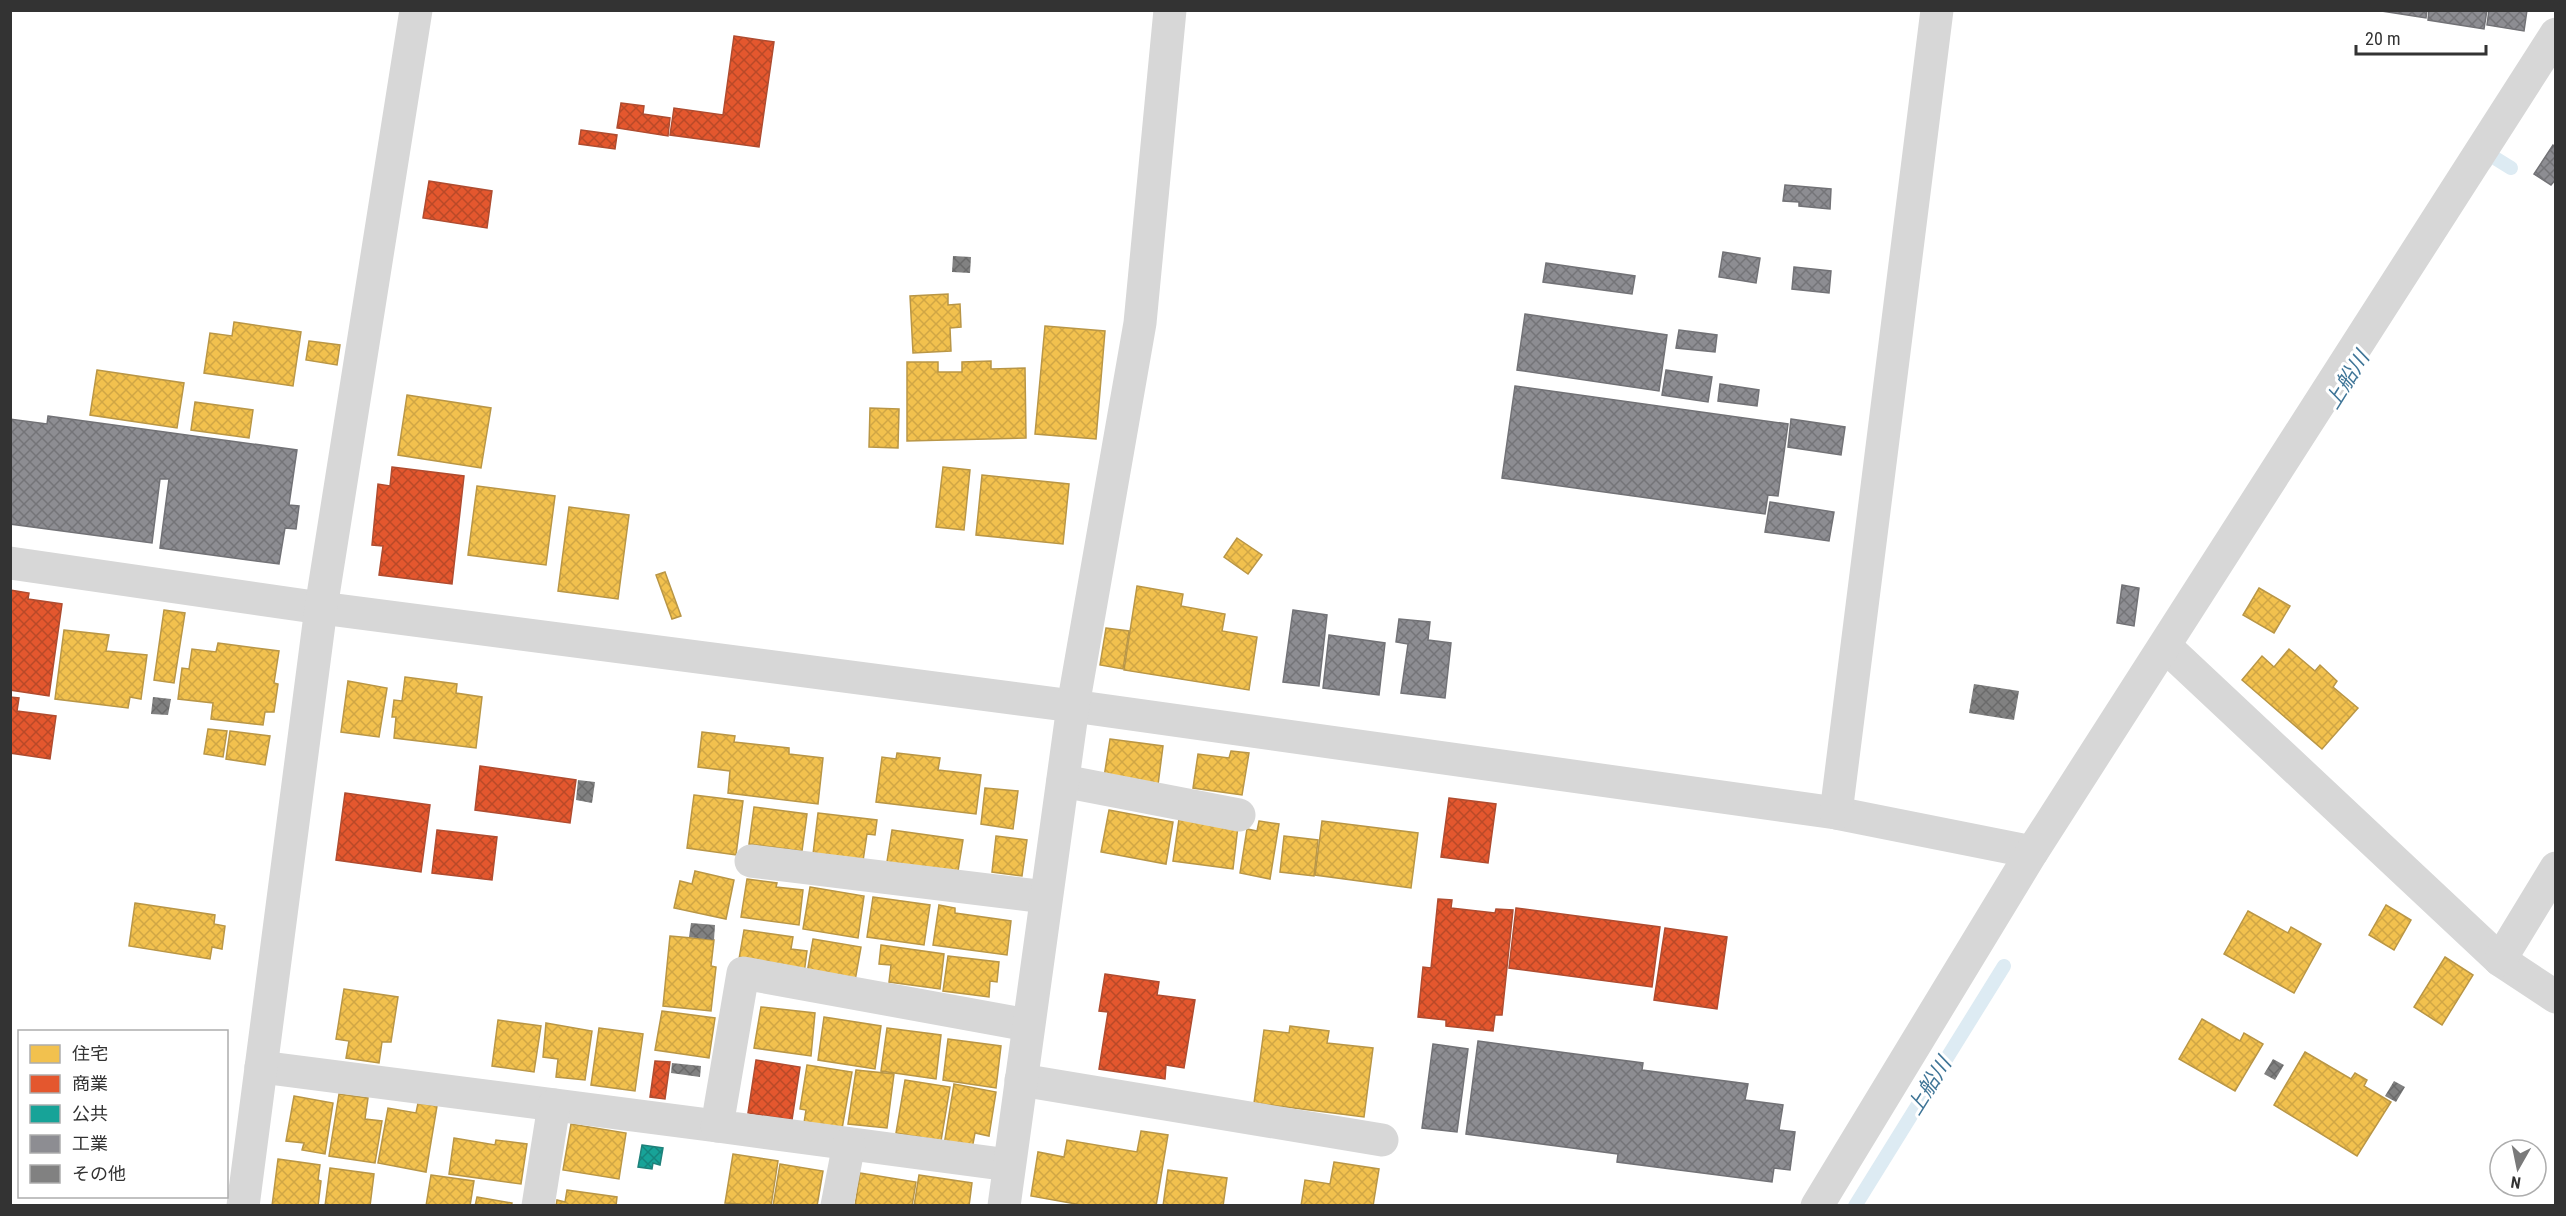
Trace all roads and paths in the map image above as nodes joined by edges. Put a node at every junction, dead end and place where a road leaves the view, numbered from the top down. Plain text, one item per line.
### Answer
1 (416, 10) edge
2 (1170, 10) edge
3 (1937, 10) edge
4 (2556, 34) edge
5 (10, 563) edge
6 (321, 608) junction
7 (2165, 646) junction
8 (1073, 706) junction
9 (1063, 781) junction
10 (1836, 813) junction
11 (1239, 815) dead end
12 (2032, 852) junction
13 (751, 861) dead end
14 (2556, 868) edge
15 (1046, 897) junction
16 (2500, 960) junction
17 (2556, 996) edge
18 (1028, 1025) junction
19 (261, 1067) junction
20 (1021, 1080) junction
21 (554, 1105) junction
22 (717, 1126) junction
23 (1382, 1140) dead end
24 (849, 1144) junction
25 (1009, 1165) junction
26 (243, 1206) edge
27 (537, 1206) edge
28 (837, 1206) edge
29 (1004, 1206) edge
30 (1817, 1206) edge

1 - 6 street
2 - 8 street
3 - 10 street
4 - 7 street
5 - 6 street
6 - 8 street
6 - 19 street
7 - 12 street
7 - 16 street
8 - 9 street
8 - 10 street
9 - 11 street
9 - 15 street
10 - 12 street
12 - 30 street
13 - 15 street
14 - 16 street
15 - 18 street
16 - 17 street
18 - 20 street
18 - 22 street
19 - 21 street
19 - 26 street
20 - 23 street
20 - 25 street
21 - 22 street
21 - 27 street
22 - 24 street
24 - 25 street
24 - 28 street
25 - 29 street

